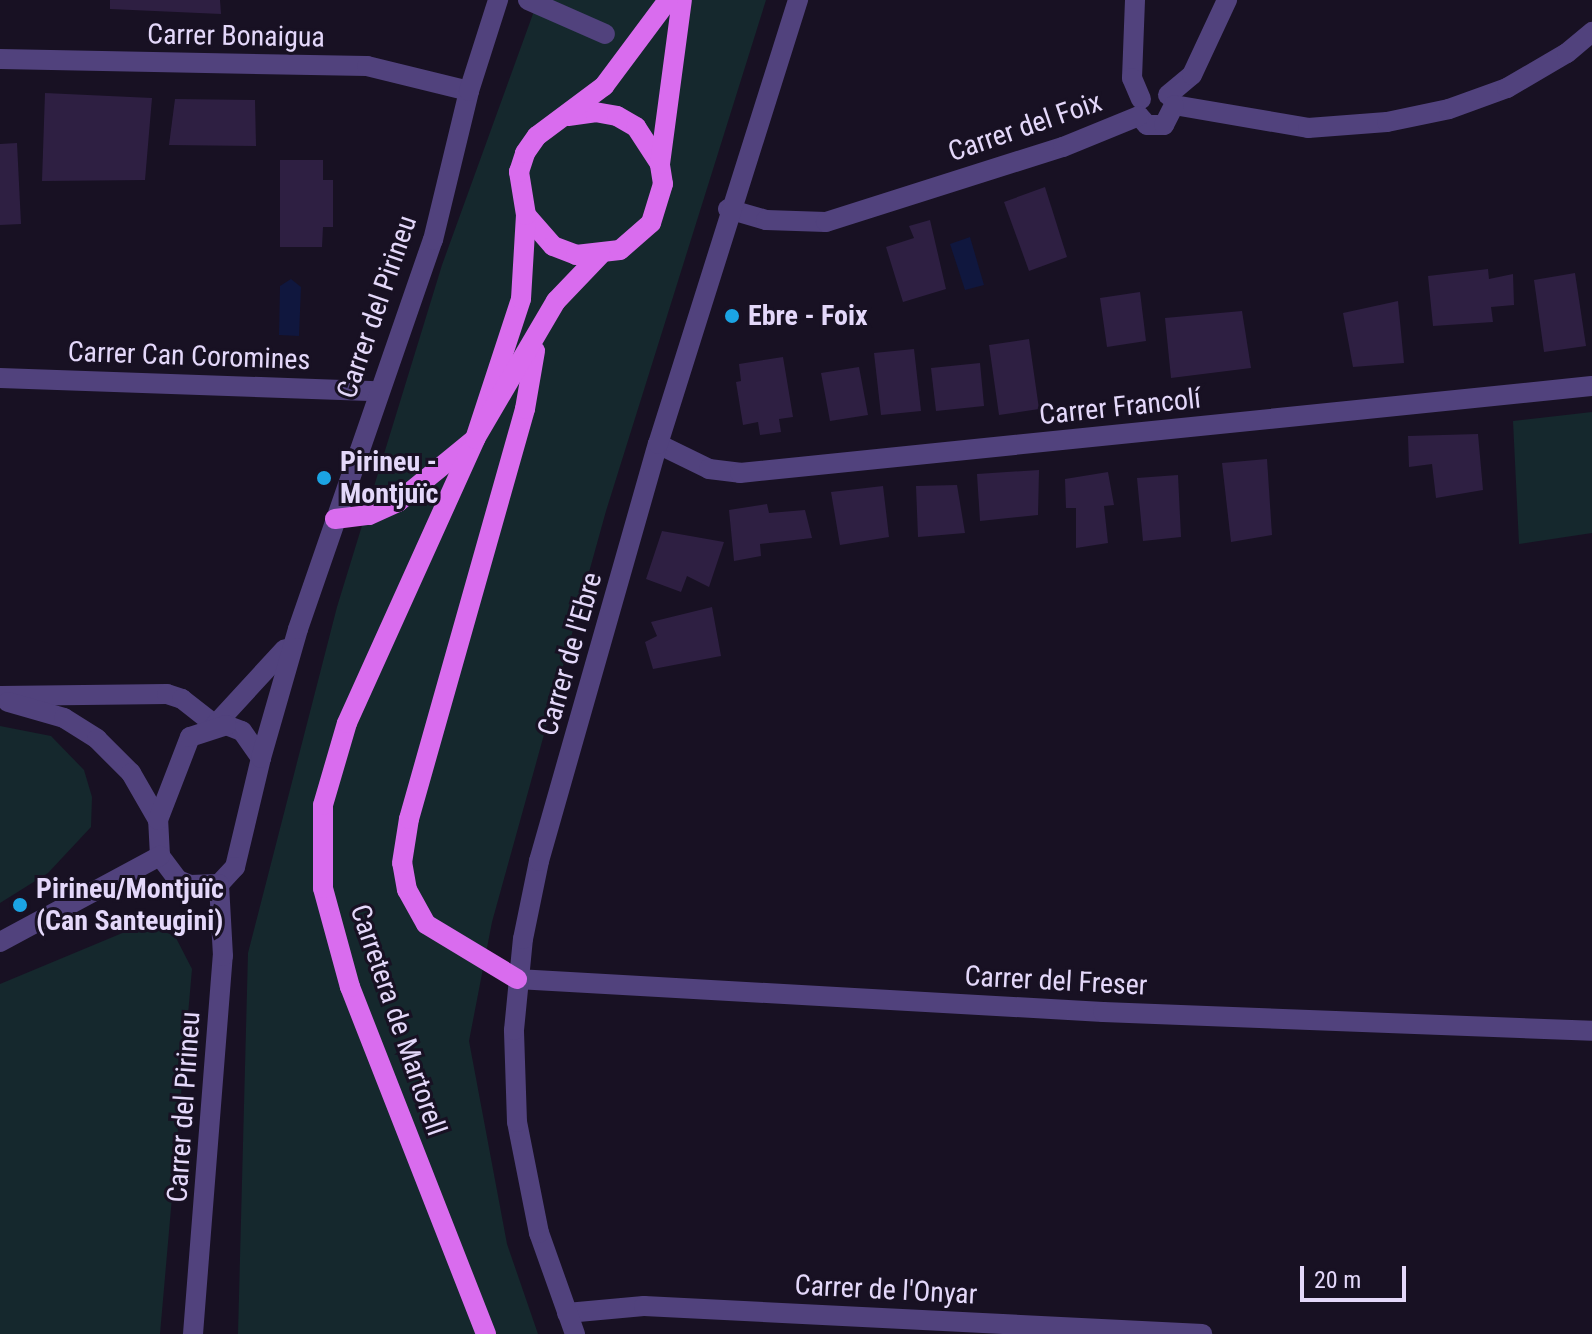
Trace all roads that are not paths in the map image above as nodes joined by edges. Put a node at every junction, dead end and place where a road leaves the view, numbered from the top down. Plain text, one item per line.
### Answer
1 (498, 0) edge
2 (528, 0) edge
3 (668, 0) edge
4 (682, 0) edge
5 (798, 0) edge
6 (1135, 0) edge
7 (1227, 0) edge
8 (1592, 32) edge
9 (605, 34) dead end
10 (0, 59) edge
11 (469, 91) junction
12 (1171, 100) junction
13 (1140, 107) junction
14 (561, 118) junction
15 (660, 164) junction
16 (728, 209) junction
17 (526, 215) junction
18 (600, 255) junction
19 (537, 340) junction
20 (0, 378) edge
21 (1592, 386) edge
22 (377, 391) junction
23 (475, 439) junction
24 (658, 444) junction
25 (335, 519) junction
26 (298, 629) junction
27 (0, 698) edge
28 (215, 725) junction
29 (261, 758) junction
30 (158, 820) junction
31 (160, 856) junction
32 (219, 884) junction
33 (0, 942) edge
34 (517, 979) junction
35 (1592, 1031) edge
36 (567, 1313) junction
37 (193, 1334) edge
38 (486, 1334) edge
39 (575, 1334) edge
40 (1202, 1334) edge

1 - 11 street, Carrer del Pirineu
2 - 9 street
3 - 14 main road
4 - 15 main road
5 - 16 street, Carrer de l'Ebre
6 - 13 street
7 - 12 street
8 - 12 street
10 - 11 street, Carrer Bonaigua
11 - 22 street, Carrer del Pirineu
12 - 13 street
12 - 13 street, Carrer del Foix
13 - 16 street, Carrer del Foix
14 - 15 main road
14 - 17 main road
15 - 18 main road
16 - 24 street, Carrer de l'Ebre
17 - 18 main road
17 - 23 main road
18 - 19 main road, Carretera de Martorell
19 - 23 main road, Carretera de Martorell
19 - 34 main road
20 - 22 street, Carrer Can Coromines
21 - 24 street, Carrer Francolí
22 - 25 street, Carrer del Pirineu
23 - 25 main road
23 - 38 main road, Carretera de Martorell
24 - 34 street, Carrer de l'Ebre
25 - 26 street, Carrer del Pirineu
26 - 28 street, Carrer del Pirineu
26 - 29 street, Carrer del Pirineu
27 - 28 street
27 - 30 street
28 - 29 street
28 - 30 street, Carrer del Pirineu
29 - 32 street, Carrer del Pirineu
30 - 31 street, Carrer del Pirineu
31 - 32 street
31 - 33 street
32 - 37 street, Carrer del Pirineu
34 - 35 street, Carrer del Freser
34 - 36 street, Carrer de l'Ebre
36 - 39 street, Carrer de l'Ebre
36 - 40 street, Carrer de l'Onyar

